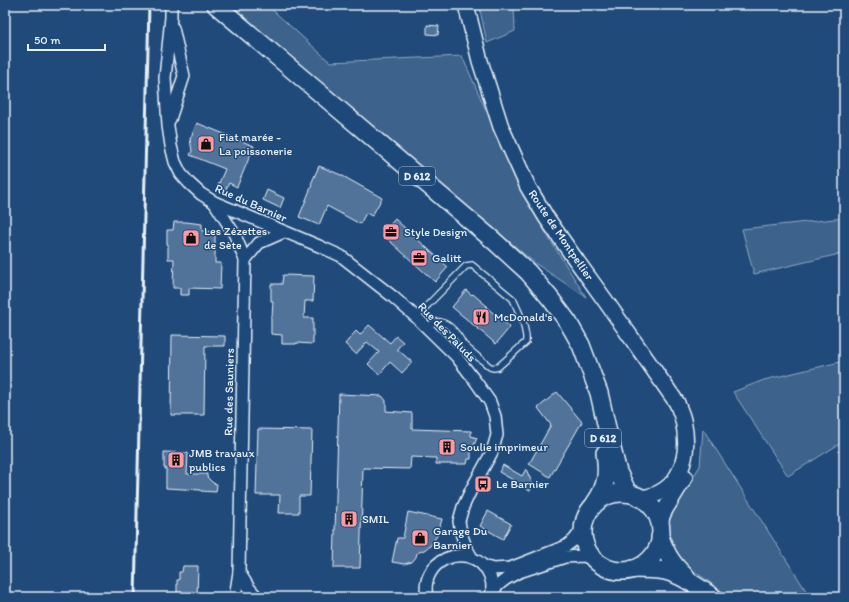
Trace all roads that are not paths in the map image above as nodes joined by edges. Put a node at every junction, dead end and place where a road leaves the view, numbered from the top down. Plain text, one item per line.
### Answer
1 (171, 5) edge
2 (216, 5) edge
3 (466, 5) edge
4 (171, 17) junction
5 (166, 88) junction
6 (180, 90) junction
7 (168, 126) junction
8 (214, 202) junction
9 (284, 232) junction
10 (320, 246) joint
11 (245, 260) junction
12 (607, 303) junction
13 (416, 316) junction
14 (427, 327) junction
15 (590, 370) junction
16 (634, 496) junction
17 (595, 504) junction
18 (583, 528) junction
19 (660, 532) junction
20 (472, 558) junction
21 (594, 559) junction
22 (483, 566) junction
23 (633, 569) junction
24 (239, 572) junction
25 (696, 585) junction
26 (492, 596) edge
27 (235, 597) edge
28 (257, 597) edge
29 (427, 597) edge
30 (713, 597) edge

1 - 4 street, Rue du Barnier
2 - 15 main road, D 612
3 - 12 main road, Route de Montpellier
4 - 5 street, Rue du Barnier
4 - 6 street, Rue du Barnier
5 - 6 street
5 - 7 street, Rue du Barnier
6 - 7 street, Rue du Barnier
7 - 8 street, Rue du Barnier
8 - 9 street, Rue du Barnier
8 - 11 street, Rue des Sauniers
9 - 10 street, Rue du Barnier
9 - 11 street
10 - 13 street, Rue des Paluds
11 - 24 street, Rue des Sauniers
12 - 16 main road
12 - 19 main road
13 - 14 street, Rue des Paluds
13 - 14 lane
14 - 20 street, Rue des Paluds
15 - 16 main road, D 612
15 - 17 main road, D 612
16 - 17 main road
16 - 19 main road
17 - 18 main road
18 - 21 main road
18 - 22 street
19 - 23 main road
19 - 25 main road
20 - 22 street
20 - 29 street
21 - 23 main road
21 - 26 street
22 - 26 street
23 - 25 main road
24 - 27 street, Rue des Sauniers
24 - 28 street
25 - 30 main road

